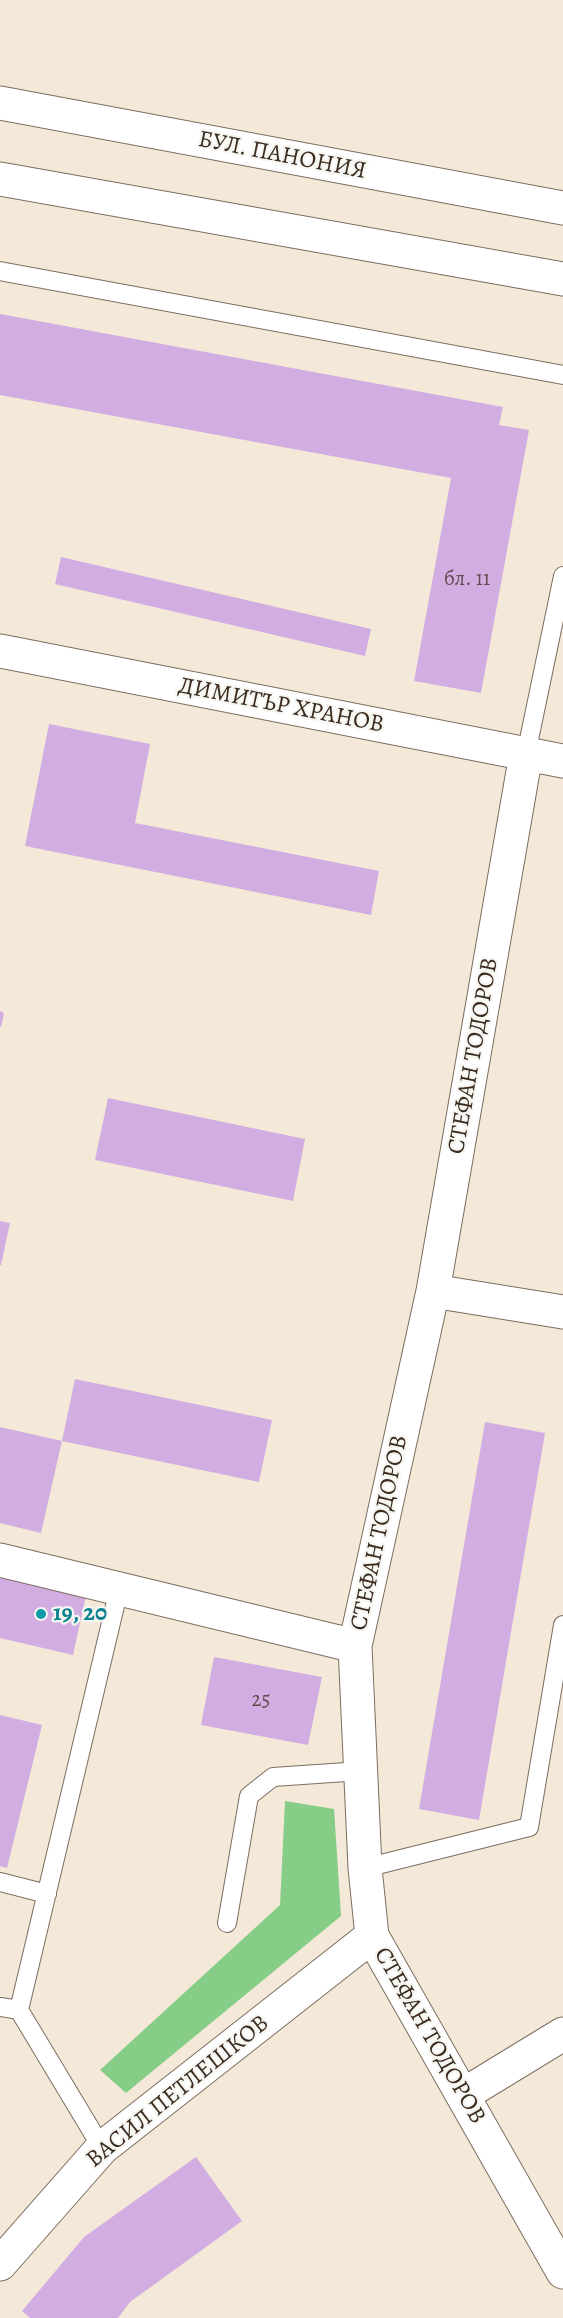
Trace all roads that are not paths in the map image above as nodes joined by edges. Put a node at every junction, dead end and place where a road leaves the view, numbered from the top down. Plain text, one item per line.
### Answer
1 (0, 103) edge
2 (0, 179) edge
3 (563, 208) edge
4 (0, 271) edge
5 (563, 279) edge
6 (563, 375) edge
7 (563, 576) edge
8 (0, 651) edge
9 (526, 754) junction
10 (563, 761) edge
11 (433, 1291) junction
12 (563, 1312) edge
13 (0, 1560) edge
14 (119, 1589) junction
15 (563, 1625) edge
16 (355, 1646) junction
17 (361, 1771) junction
18 (365, 1868) junction
19 (0, 1881) edge
20 (47, 1894) junction
21 (227, 1923) dead end
22 (372, 1936) junction
23 (0, 2007) edge
24 (19, 2010) junction
25 (563, 2034) edge
26 (463, 2096) junction
27 (102, 2148) junction
28 (0, 2264) edge
29 (563, 2272) edge

1 - 3 street, БУЛ. ПАНОНИЯ
2 - 5 street
4 - 6 lane
7 - 9 lane
8 - 9 street, ДИМИТЪР ХРАНОВ
9 - 10 street, ДИМИТЪР ХРАНОВ
9 - 11 street, СТЕФАН ТОДОРОВ
11 - 12 street
11 - 16 street, СТЕФАН ТОДОРОВ
13 - 14 street
14 - 16 street
14 - 20 lane
15 - 18 lane
16 - 17 street, СТЕФАН ТОДОРОВ
17 - 18 street, СТЕФАН ТОДОРОВ
17 - 21 lane
18 - 22 street, СТЕФАН ТОДОРОВ
19 - 20 lane
20 - 24 lane
22 - 26 street, СТЕФАН ТОДОРОВ
22 - 27 street, ВАСИЛ ПЕТЛЕШКОВ
23 - 24 lane
24 - 27 lane
25 - 26 street
26 - 29 street, СТЕФАН ТОДОРОВ
27 - 28 street, ВАСИЛ ПЕТЛЕШКОВ

